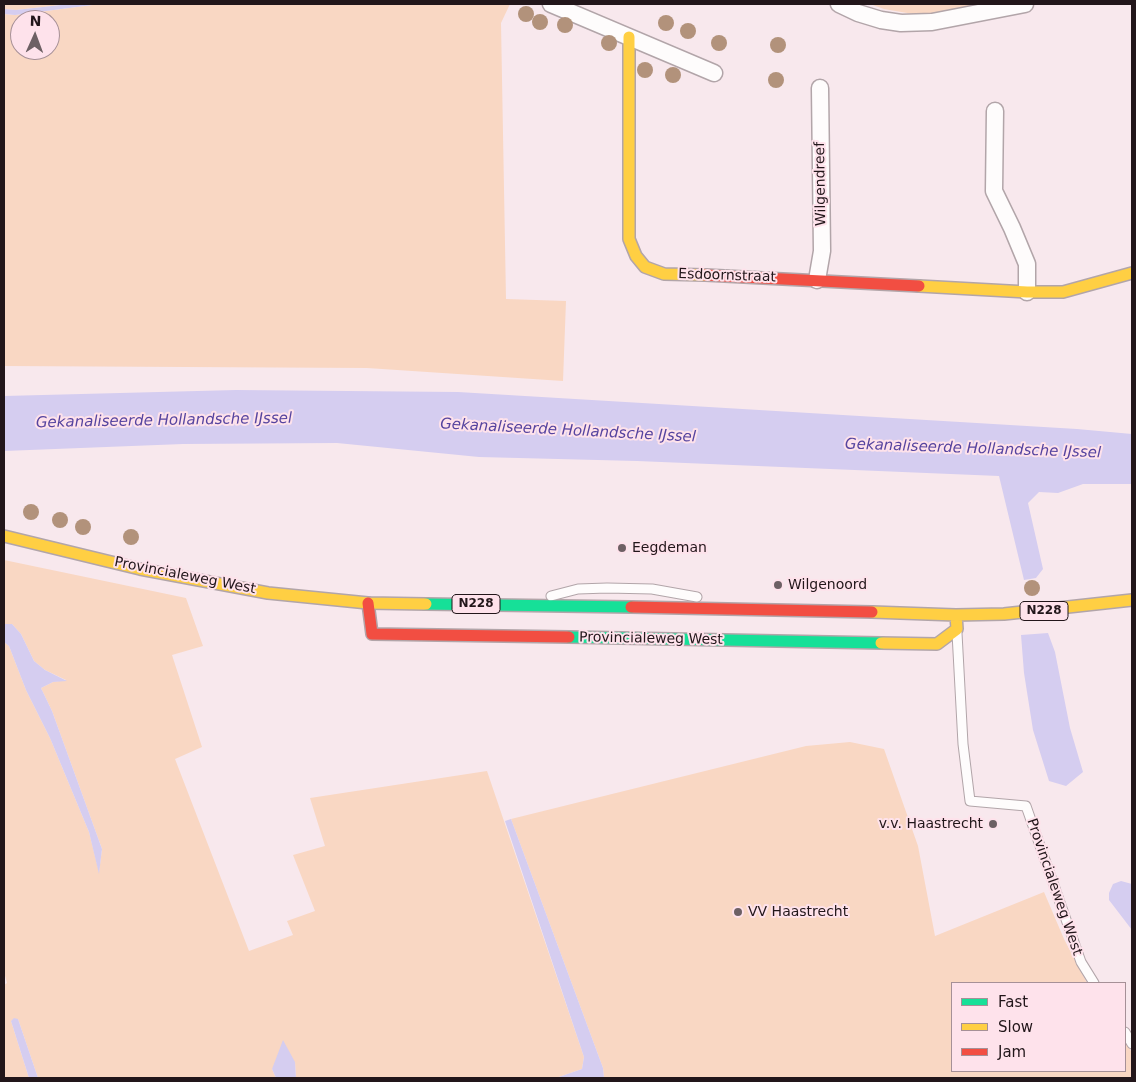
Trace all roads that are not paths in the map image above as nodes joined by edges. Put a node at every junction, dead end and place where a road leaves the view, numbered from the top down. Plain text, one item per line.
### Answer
1 (551, 4) edge
2 (839, 4) edge
3 (1025, 4) edge
4 (629, 37) junction
5 (714, 73) dead end
6 (820, 88) dead end
7 (995, 111) dead end
8 (1132, 273) edge
9 (817, 280) junction
10 (1027, 292) junction
11 (4, 536) edge
12 (1132, 600) edge
13 (368, 603) junction
14 (518, 605) junction
15 (733, 608) junction
16 (956, 615) junction
17 (957, 629) junction
18 (1093, 982) edge

1 - 4 street
2 - 3 street
4 - 5 street
4 - 9 street, Esdoornstraat
6 - 9 street, Wilgendreef
7 - 10 street
8 - 10 street, Esdoornstraat
9 - 10 street, Esdoornstraat
11 - 13 street, Provincialeweg West / N228
12 - 16 street, Provincialeweg West / N228
13 - 14 street, Provincialeweg West / N228
13 - 17 street, Provincialeweg West
14 - 15 street, Provincialeweg West / N228
14 - 15 lane
15 - 16 street, Provincialeweg West / N228
16 - 17 street, Provincialeweg West
17 - 18 lane, Provincialeweg West

